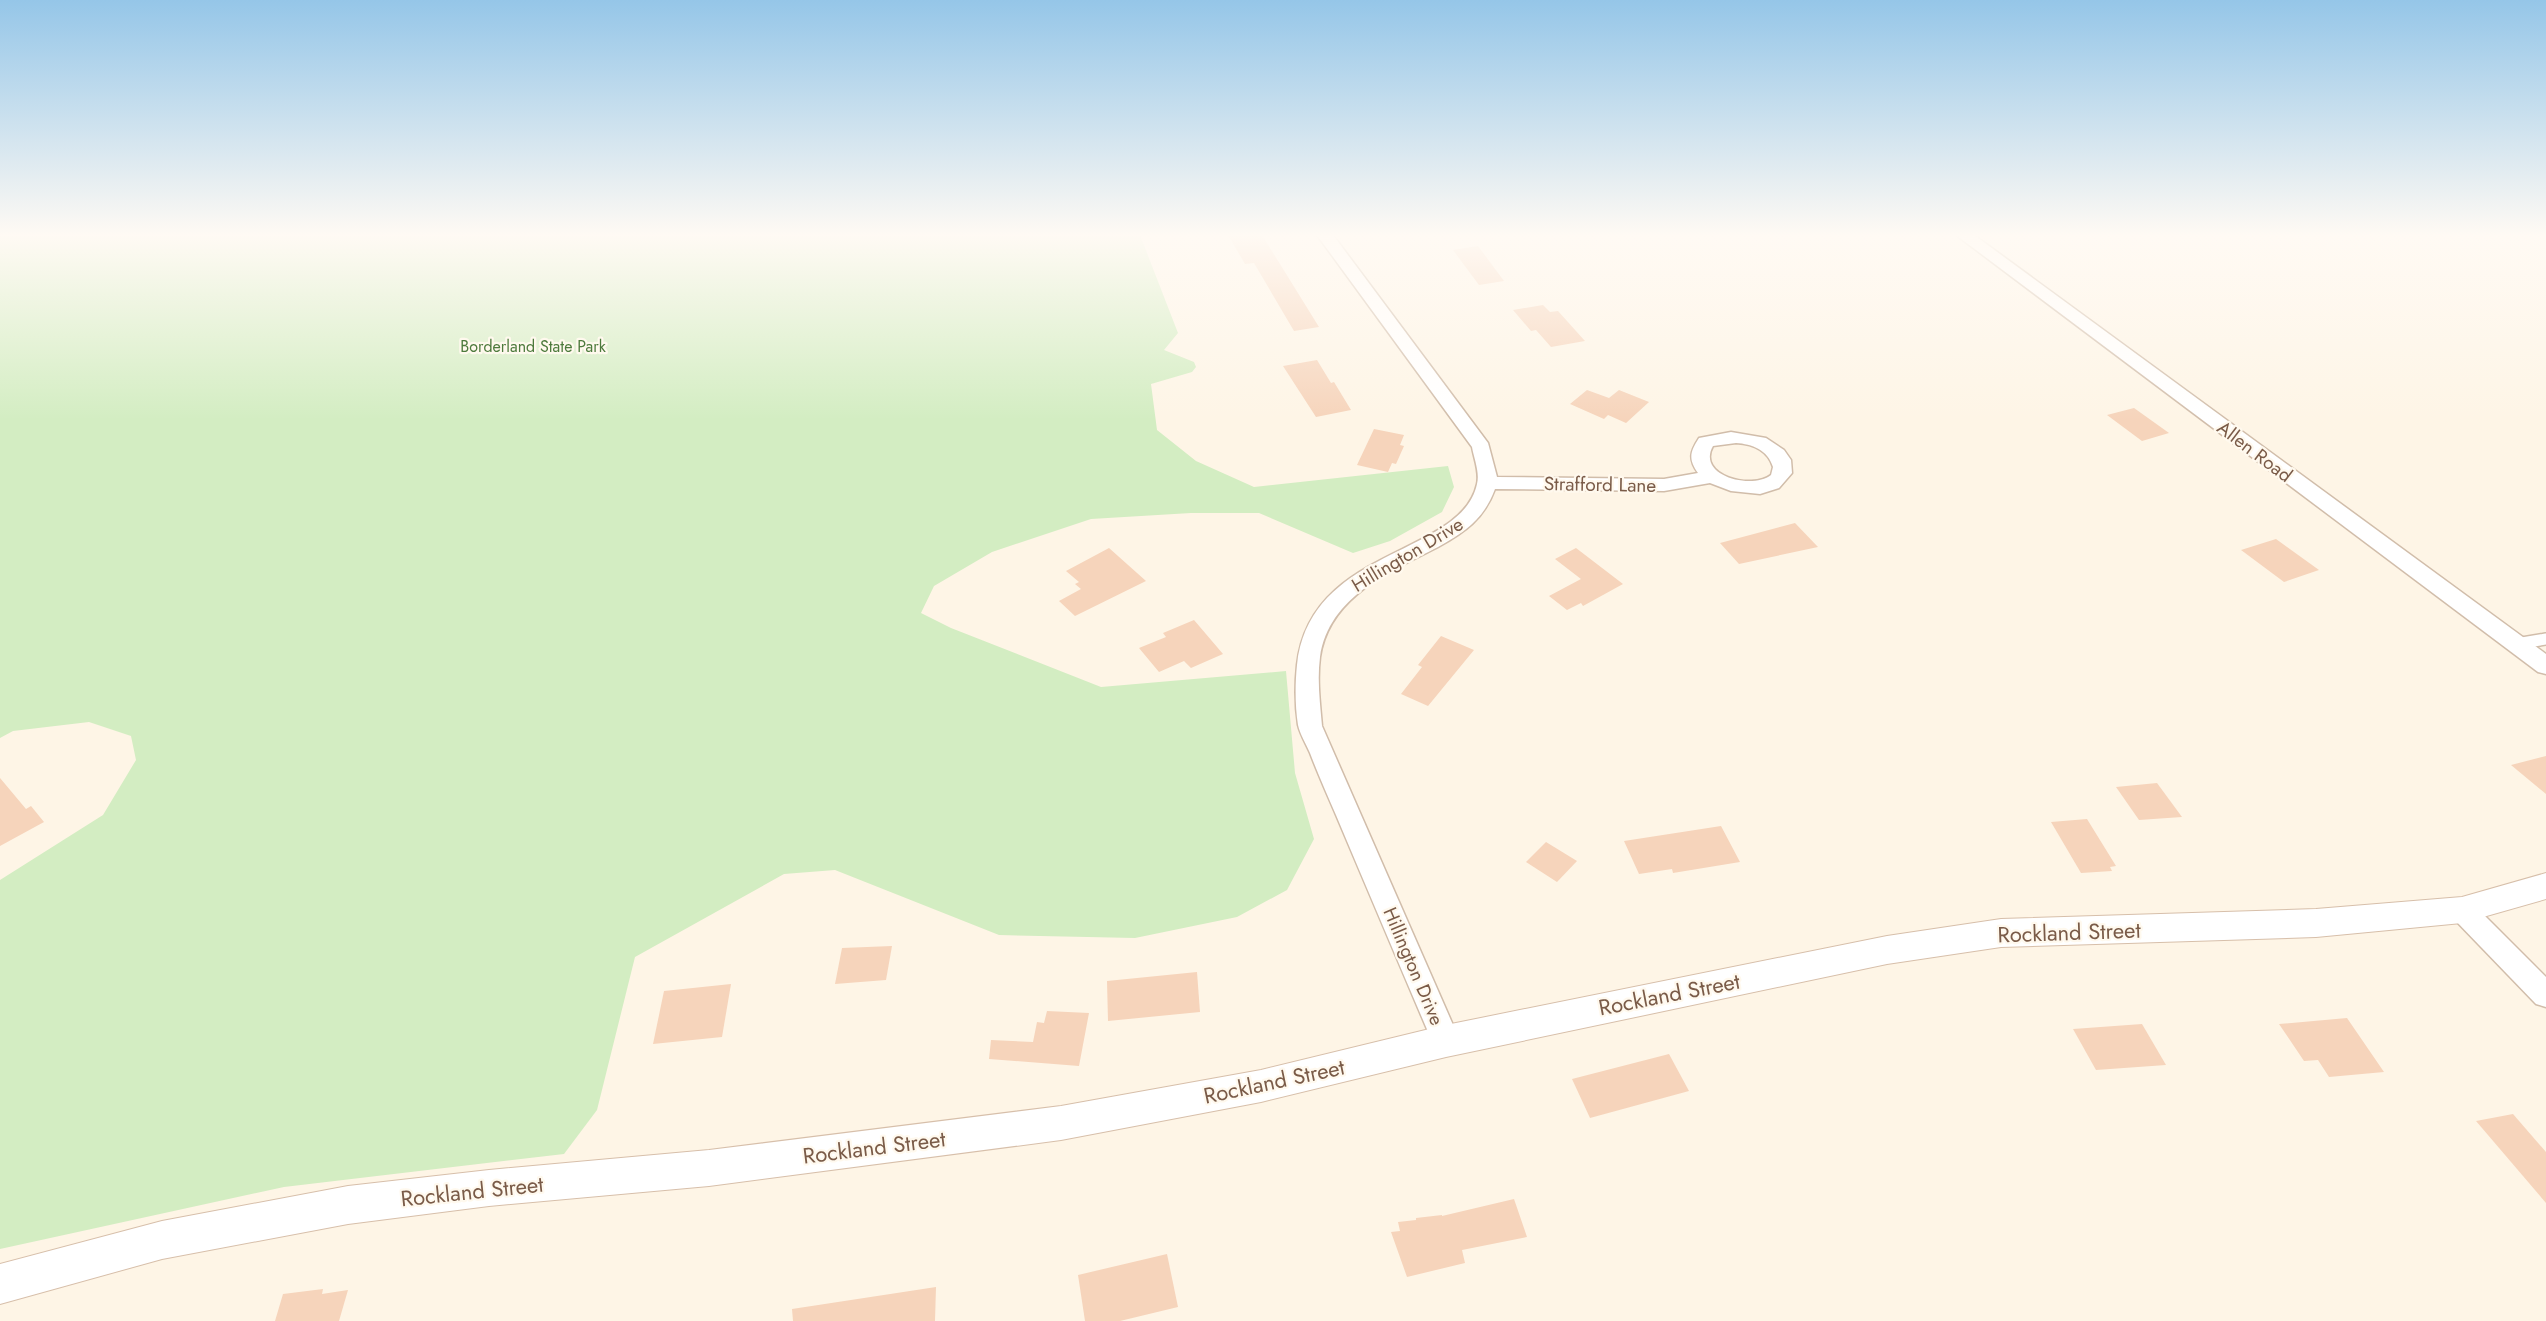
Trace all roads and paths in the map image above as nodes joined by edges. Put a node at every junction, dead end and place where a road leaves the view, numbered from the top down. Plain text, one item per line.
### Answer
1 (1370, 297) edge
2 (2047, 297) edge
3 (1712, 477) dead end
4 (1487, 483) junction
5 (2546, 638) edge
6 (2516, 644) junction
7 (2546, 666) edge
8 (2546, 886) edge
9 (2462, 910) junction
10 (2546, 995) edge
11 (1446, 1041) junction
12 (0, 1284) edge

1 - 4 street
2 - 6 street, Allen Road
3 - 4 street, Strafford Lane
4 - 11 street, Hillington Drive
5 - 6 lane
6 - 7 street, Allen Road
8 - 9 street, Rockland Street
9 - 10 street
9 - 11 street, Rockland Street
11 - 12 street, Rockland Street

